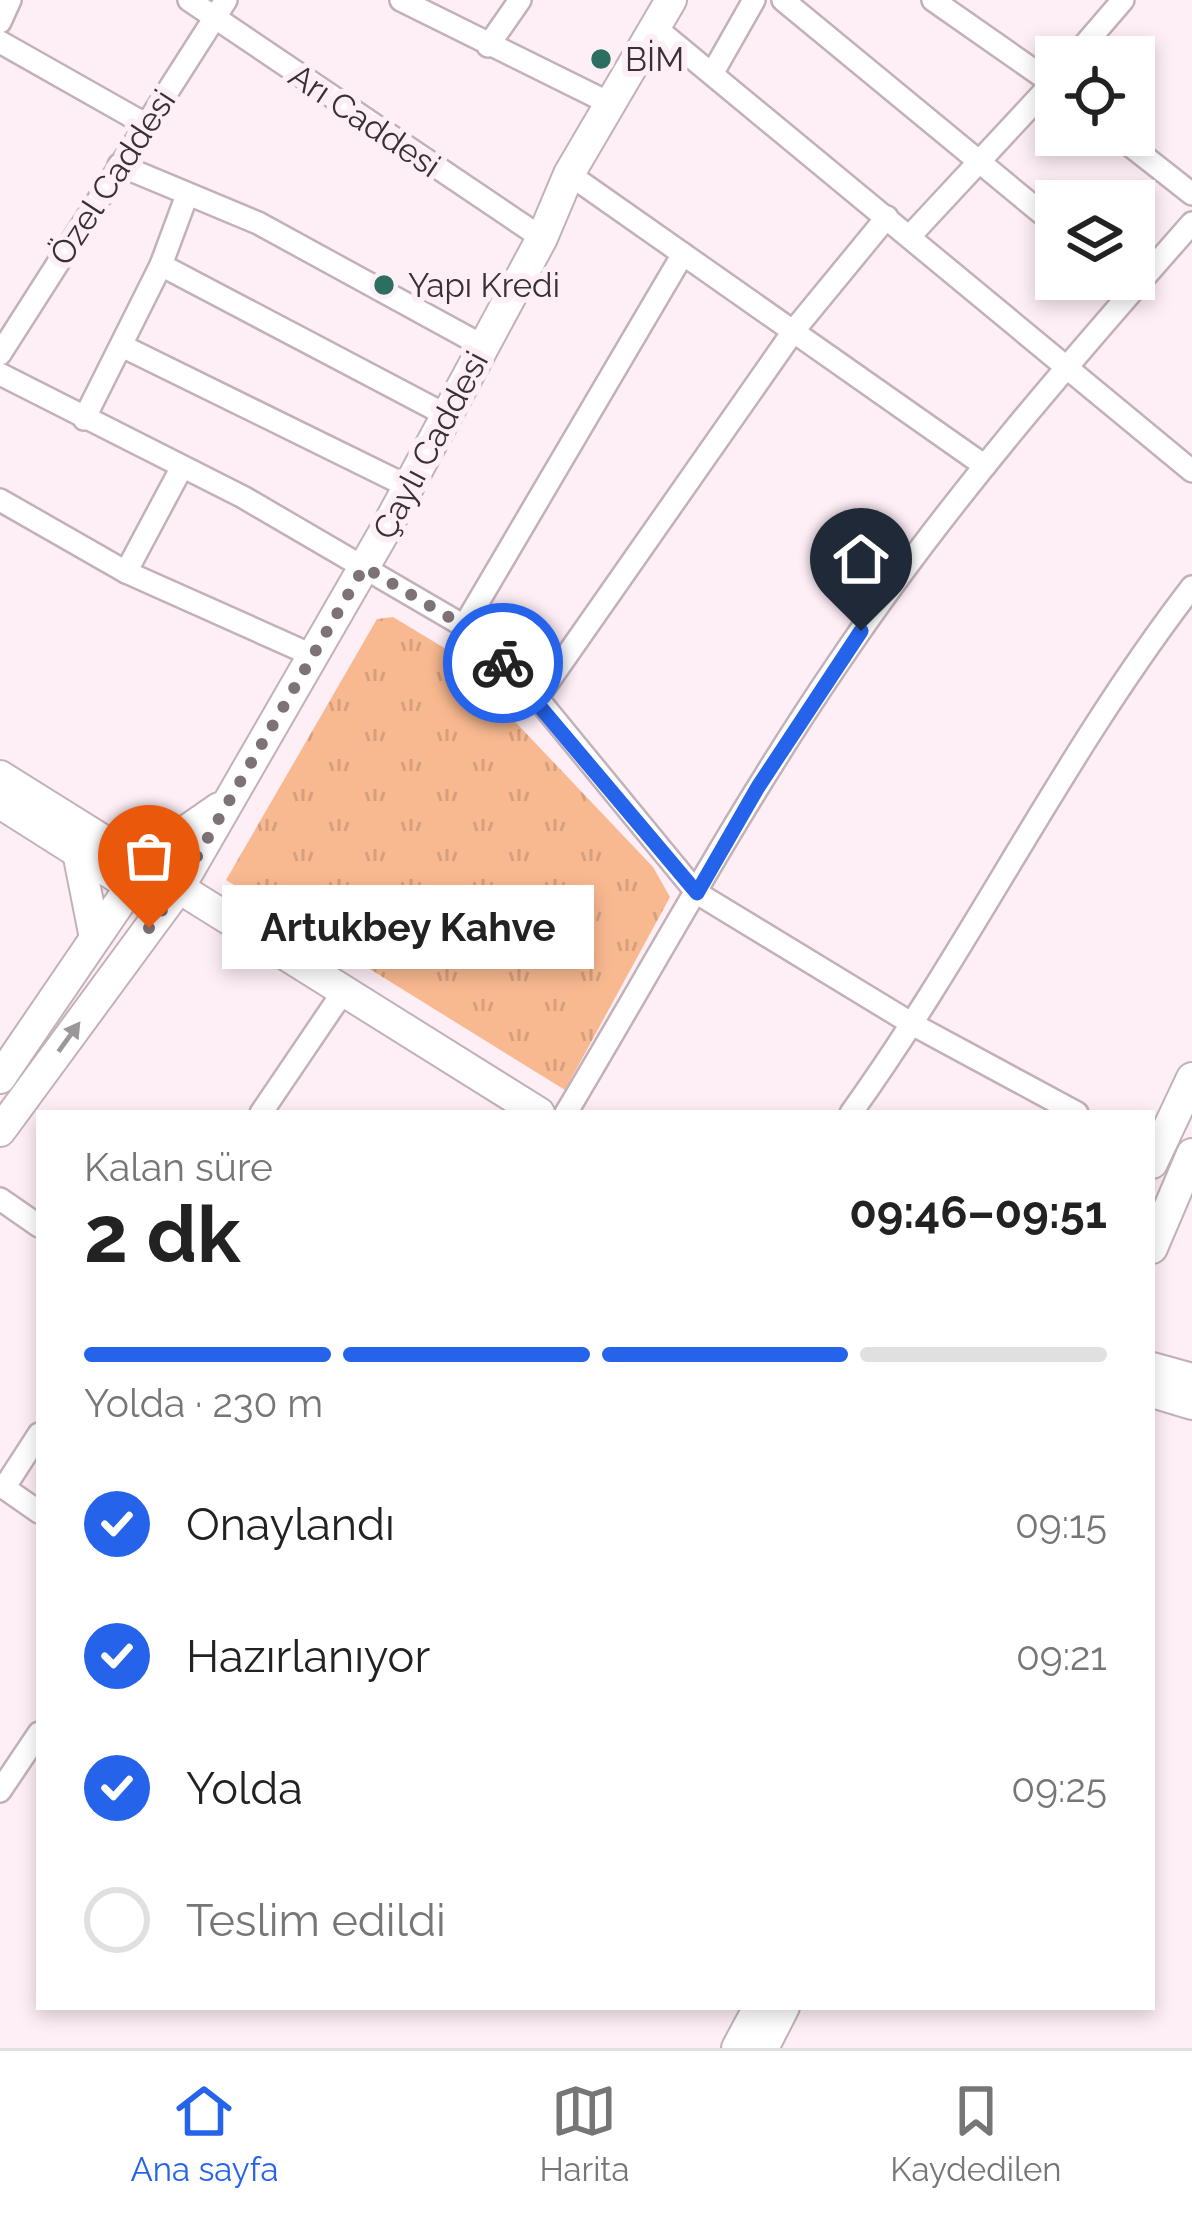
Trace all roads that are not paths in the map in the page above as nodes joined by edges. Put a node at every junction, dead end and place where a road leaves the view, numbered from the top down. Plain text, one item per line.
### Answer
1 (10, 0) edge
2 (189, 0) edge
3 (401, 0) edge
4 (520, 0) edge
5 (671, 0) edge
6 (754, 0) edge
7 (783, 0) edge
8 (933, 0) edge
9 (1123, 0) edge
10 (221, 10) edge
11 (0, 22) edge
12 (656, 28) junction
13 (1092, 36) edge
14 (0, 42) edge
15 (488, 46) junction
16 (1035, 69) edge
17 (712, 74) junction
18 (611, 104) junction
19 (1035, 104) edge
20 (145, 124) junction
21 (1144, 156) edge
22 (980, 161) junction
23 (118, 165) junction
24 (569, 174) junction
25 (1192, 194) edge
26 (187, 195) junction
27 (1035, 207) edge
28 (887, 217) junction
29 (1192, 223) edge
30 (910, 236) junction
31 (542, 238) junction
32 (683, 254) junction
33 (1155, 258) edge
34 (161, 266) junction
35 (1115, 300) edge
36 (795, 329) junction
37 (122, 346) junction
38 (483, 346) junction
39 (1, 351) edge
40 (1067, 367) junction
41 (0, 374) edge
42 (446, 415) junction
43 (84, 419) junction
44 (985, 466) junction
45 (182, 467) junction
46 (1192, 471) edge
47 (409, 487) junction
48 (0, 500) edge
49 (364, 567) junction
50 (126, 572) junction
51 (1192, 587) edge
52 (464, 626) junction
53 (314, 656) junction
54 (537, 698) junction
55 (0, 776) edge
56 (233, 796) junction
57 (0, 803) edge
58 (78, 852) junction
59 (129, 854) junction
60 (131, 886) junction
61 (697, 893) junction
62 (172, 897) junction
63 (95, 938) junction
64 (343, 992) junction
65 (914, 1025) junction
66 (0, 1078) edge
67 (1192, 1078) edge
68 (263, 1110) edge
69 (534, 1110) edge
70 (568, 1110) edge
71 (852, 1110) edge
72 (1071, 1110) edge
73 (0, 1131) edge
74 (1155, 1153) edge
75 (1192, 1154) edge
76 (0, 1199) edge
77 (36, 1224) edge
78 (1155, 1241) edge
79 (1155, 1369) edge
80 (1192, 1379) edge
81 (1155, 1393) edge
82 (1192, 1404) edge
83 (36, 1438) edge
84 (2, 1487) edge
85 (36, 1510) edge
86 (36, 1737) edge
87 (0, 1791) edge
88 (757, 2010) edge
89 (782, 2010) edge
90 (736, 2048) edge
91 (763, 2048) edge

1 - 11 street
2 - 10 street, Arı Caddesi
3 - 15 street
4 - 15 street
5 - 12 street, Çaylı Caddesi
6 - 17 street
7 - 22 street
8 - 16 street
9 - 13 street
10 - 20 street, Özel Caddesi
10 - 31 street, Arı Caddesi
12 - 17 street
12 - 18 street, Çaylı Caddesi
14 - 20 street
15 - 18 street
17 - 28 street
18 - 24 street, Çaylı Caddesi
19 - 22 street
20 - 23 street, Özel Caddesi
21 - 25 street
22 - 27 street
22 - 30 street
23 - 26 street
23 - 39 street, Özel Caddesi
24 - 31 street, Çaylı Caddesi
24 - 32 street
26 - 34 street
26 - 38 street
28 - 30 street
28 - 36 street
29 - 33 street
30 - 40 street
31 - 38 street, Çaylı Caddesi
32 - 36 street
32 - 52 street
34 - 37 street
34 - 42 street
35 - 40 street
36 - 44 street
36 - 54 street
37 - 43 street
37 - 47 street
38 - 42 street, Çaylı Caddesi
40 - 44 street
40 - 46 street
41 - 43 street
42 - 47 street, Çaylı Caddesi
43 - 45 street
44 - 61 street
45 - 49 street
45 - 50 street
47 - 49 street, Çaylı Caddesi
48 - 50 street
49 - 52 street
49 - 53 street, Çaylı Caddesi
50 - 53 street
51 - 65 street
52 - 54 street
53 - 56 street, Çaylı Caddesi
54 - 61 street
55 - 59 street
56 - 59 street
56 - 62 street, Çaylı Caddesi
57 - 58 street
58 - 60 street
58 - 63 street
59 - 62 street
60 - 62 street
60 - 63 street
61 - 65 street
61 - 70 street
62 - 64 street
73 -> 62 street, Çaylı Caddesi
63 - 66 street
64 - 68 street
64 - 69 street
65 - 71 street
65 - 72 street
67 - 74 street
75 - 78 street
76 - 77 street
79 - 80 street
81 - 82 street
83 - 84 street
84 - 85 street
86 - 87 street
88 - 90 street
89 - 91 street

